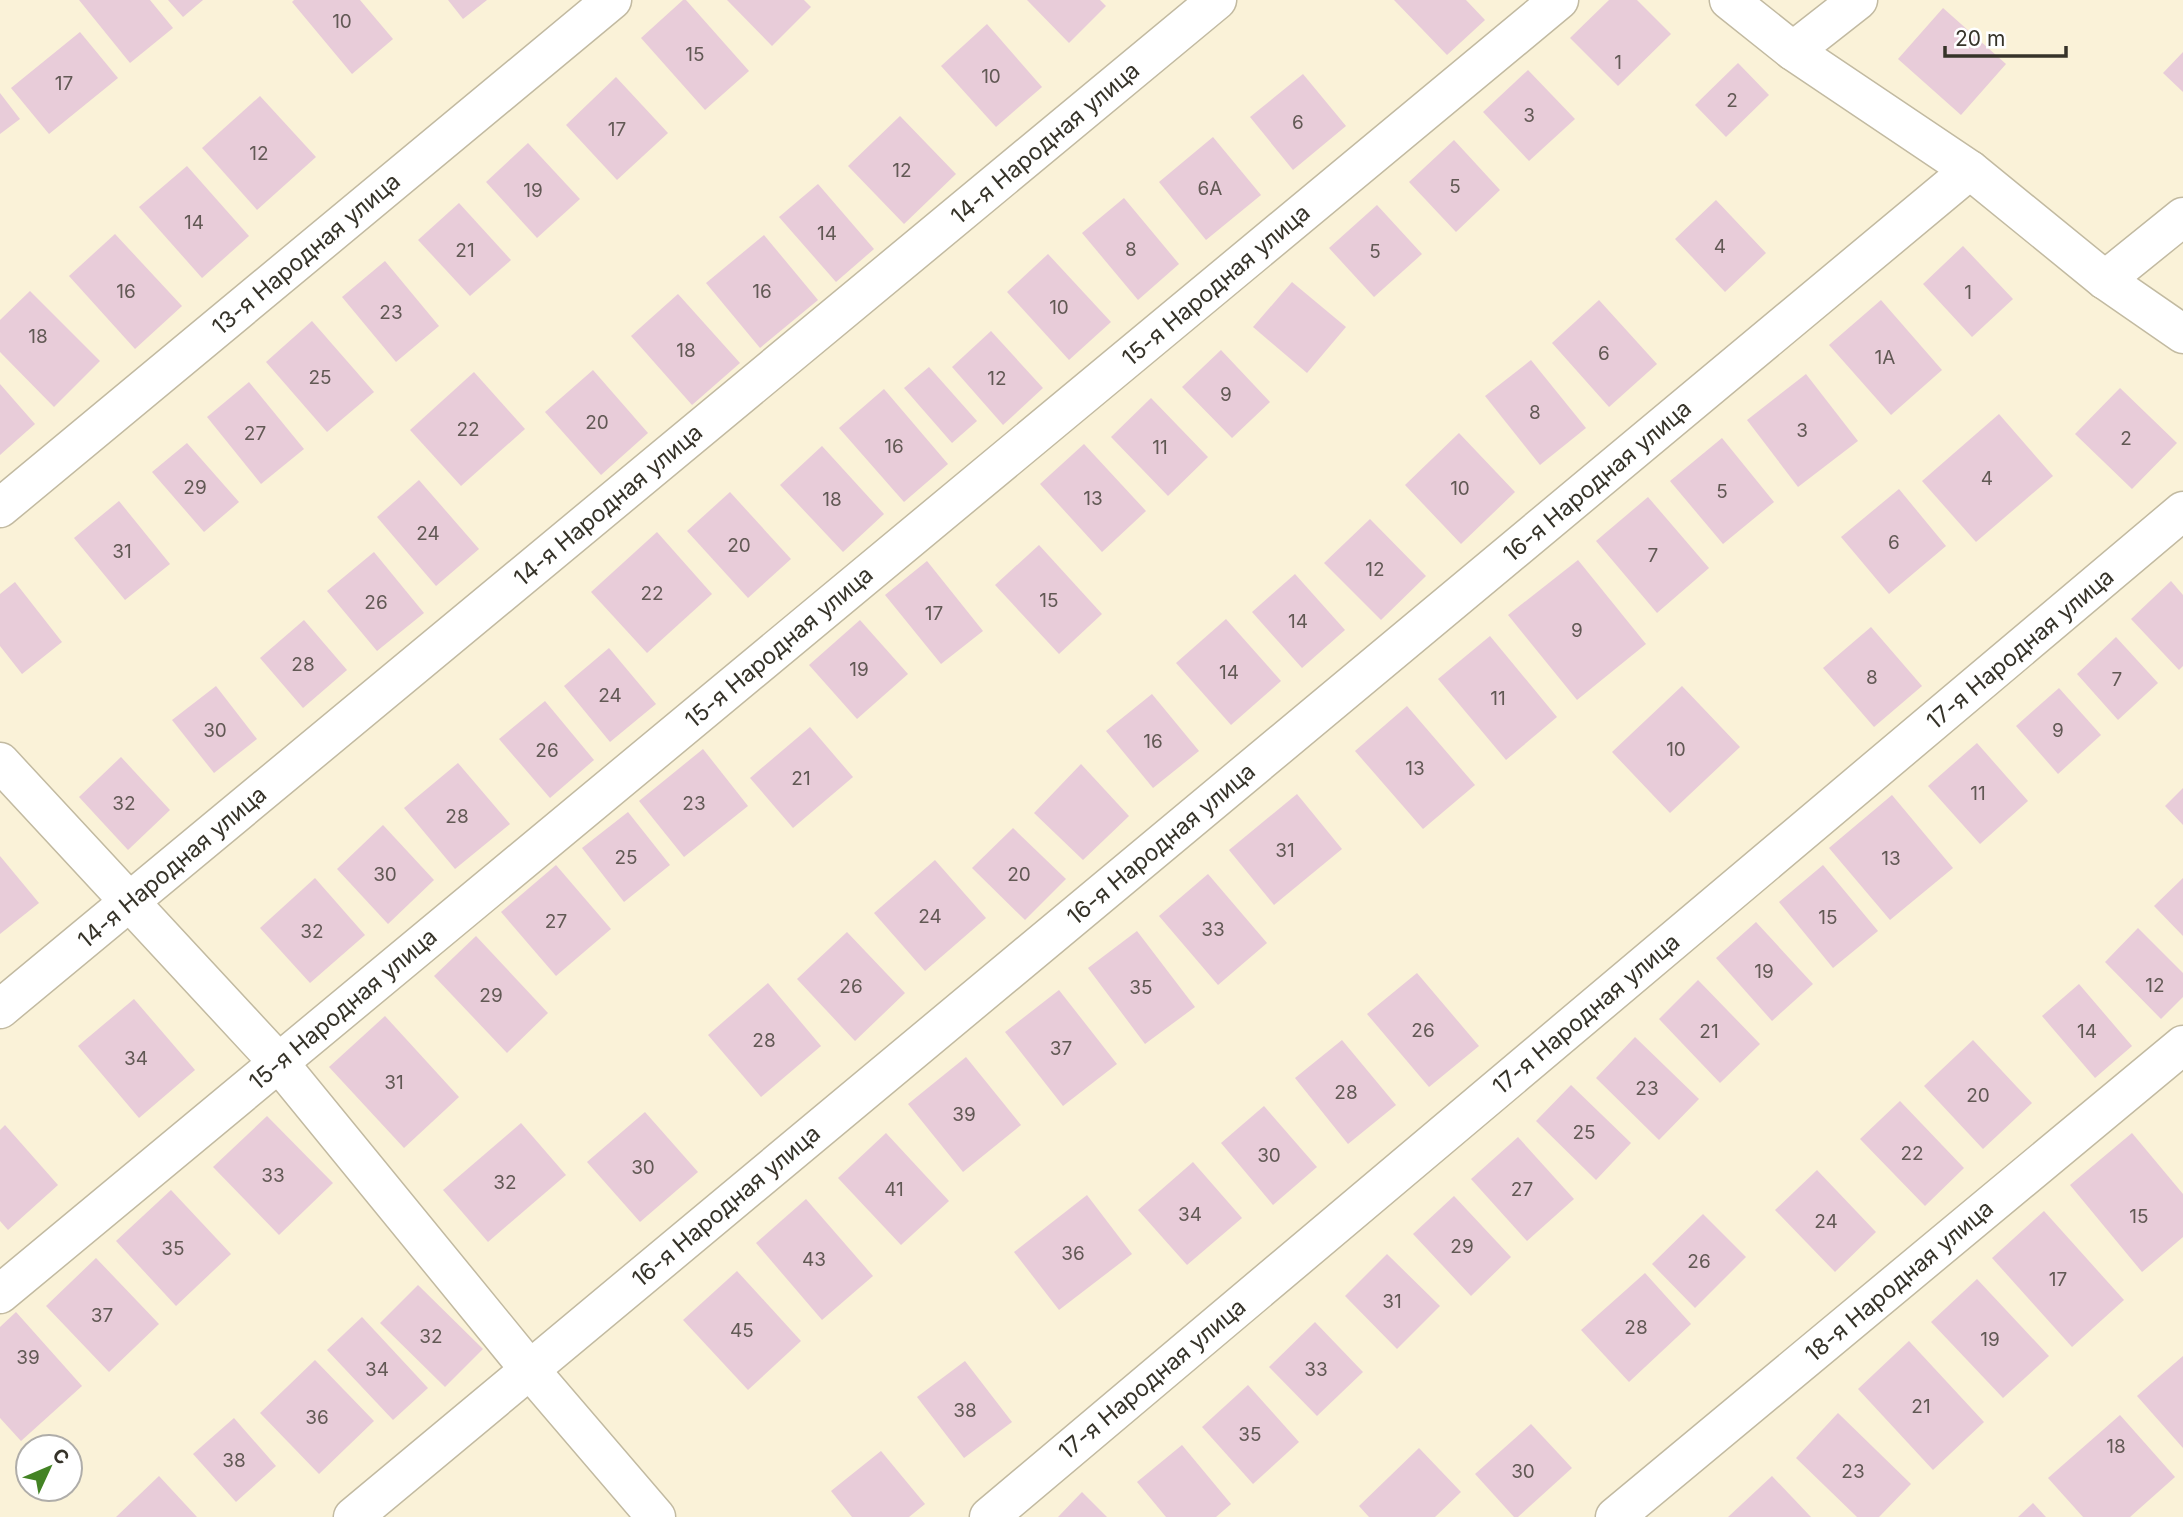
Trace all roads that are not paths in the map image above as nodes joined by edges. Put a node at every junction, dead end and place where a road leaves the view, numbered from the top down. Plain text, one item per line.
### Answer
1 (612, 0) edge
2 (1217, 0) edge
3 (1559, 0) edge
4 (1729, 0) edge
5 (1858, 0) edge
6 (1793, 51) junction
7 (1970, 170) junction
8 (2183, 217) edge
9 (2105, 280) junction
10 (2183, 334) edge
11 (0, 508) edge
12 (2183, 511) edge
13 (0, 762) edge
14 (131, 901) junction
15 (0, 1009) edge
16 (2183, 1045) edge
17 (279, 1063) junction
18 (0, 1294) edge
19 (530, 1370) junction
20 (353, 1517) edge
21 (656, 1517) edge
22 (989, 1517) edge
23 (1615, 1517) edge

1 - 11 street, 13-я Народная улица
2 - 14 street, 14-я Народная улица
3 - 17 street, 15-я Народная улица
4 - 6 street
5 - 6 street
6 - 7 street
7 - 9 street
7 - 19 street, 16-я Народная улица
8 - 9 street
9 - 10 street
12 - 22 street, 17-я Народная улица
13 - 14 street
14 - 15 street, 14-я Народная улица
14 - 17 street
16 - 23 street, 18-я Народная улица
17 - 18 street, 15-я Народная улица
17 - 19 street
19 - 20 street, 16-я Народная улица
19 - 21 street

